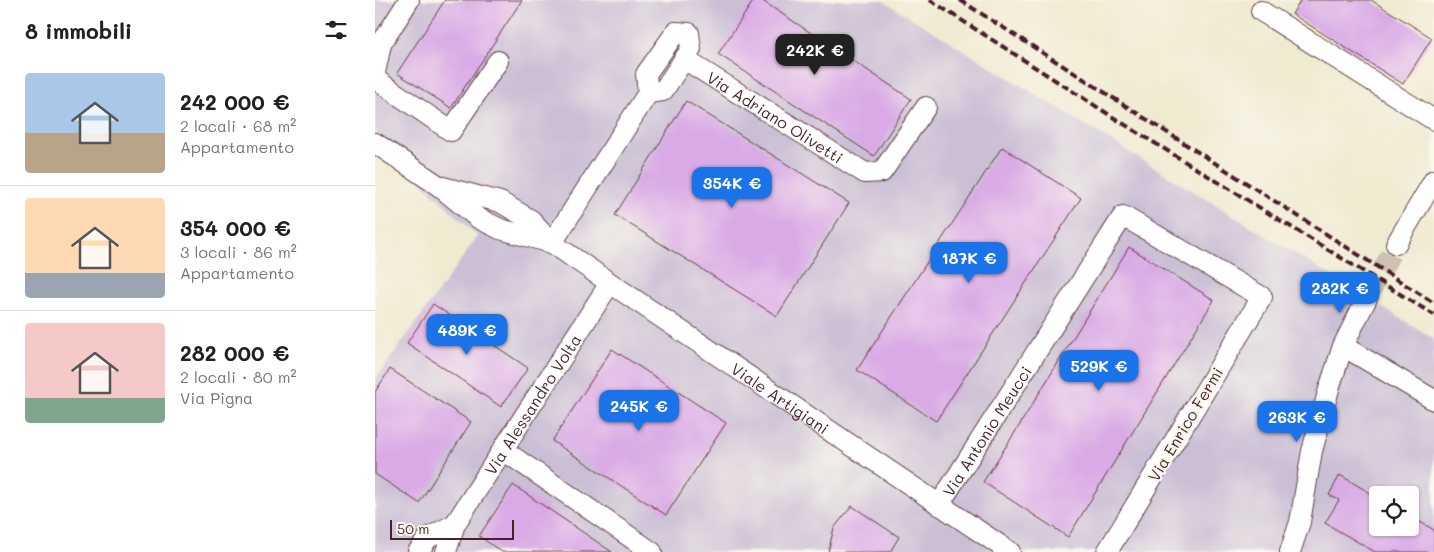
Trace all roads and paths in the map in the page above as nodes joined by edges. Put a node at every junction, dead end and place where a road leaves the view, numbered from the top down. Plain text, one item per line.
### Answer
1 (409, 0) edge
2 (1261, 11) dead end
3 (378, 43) edge
4 (684, 59) junction
5 (498, 61) dead end
6 (375, 73) edge
7 (375, 79) edge
8 (647, 93) junction
9 (926, 107) dead end
10 (1434, 120) edge
11 (375, 143) edge
12 (1434, 180) edge
13 (552, 243) junction
14 (1396, 244) tunnel mouth
15 (610, 284) junction
16 (1262, 297) joint
17 (1367, 298) tunnel mouth
18 (1343, 346) junction
19 (1434, 400) edge
20 (503, 450) junction
21 (939, 505) junction
22 (455, 524) junction
23 (419, 552) edge
24 (446, 552) edge
25 (652, 552) edge
26 (1010, 552) edge
27 (1107, 552) edge
28 (1290, 552) edge

1 - 3 street
2 - 10 street
3 - 6 street
4 - 8 street
4 - 8 street
4 - 9 street, Via Adriano Olivetti
5 - 7 street
8 - 13 street
11 - 13 street, Viale Artigiani
12 - 14 street
13 - 15 street, Viale Artigiani
15 - 20 street, Via Alessandro Volta
15 - 21 street, Viale Artigiani
16 - 21 street, Via Antonio Meucci
16 - 27 street, Via Enrico Fermi
17 - 18 street
18 - 19 street
18 - 28 street
20 - 22 street, Via Alessandro Volta
20 - 25 street
21 - 26 street, Viale Artigiani
22 - 23 street
22 - 24 street

